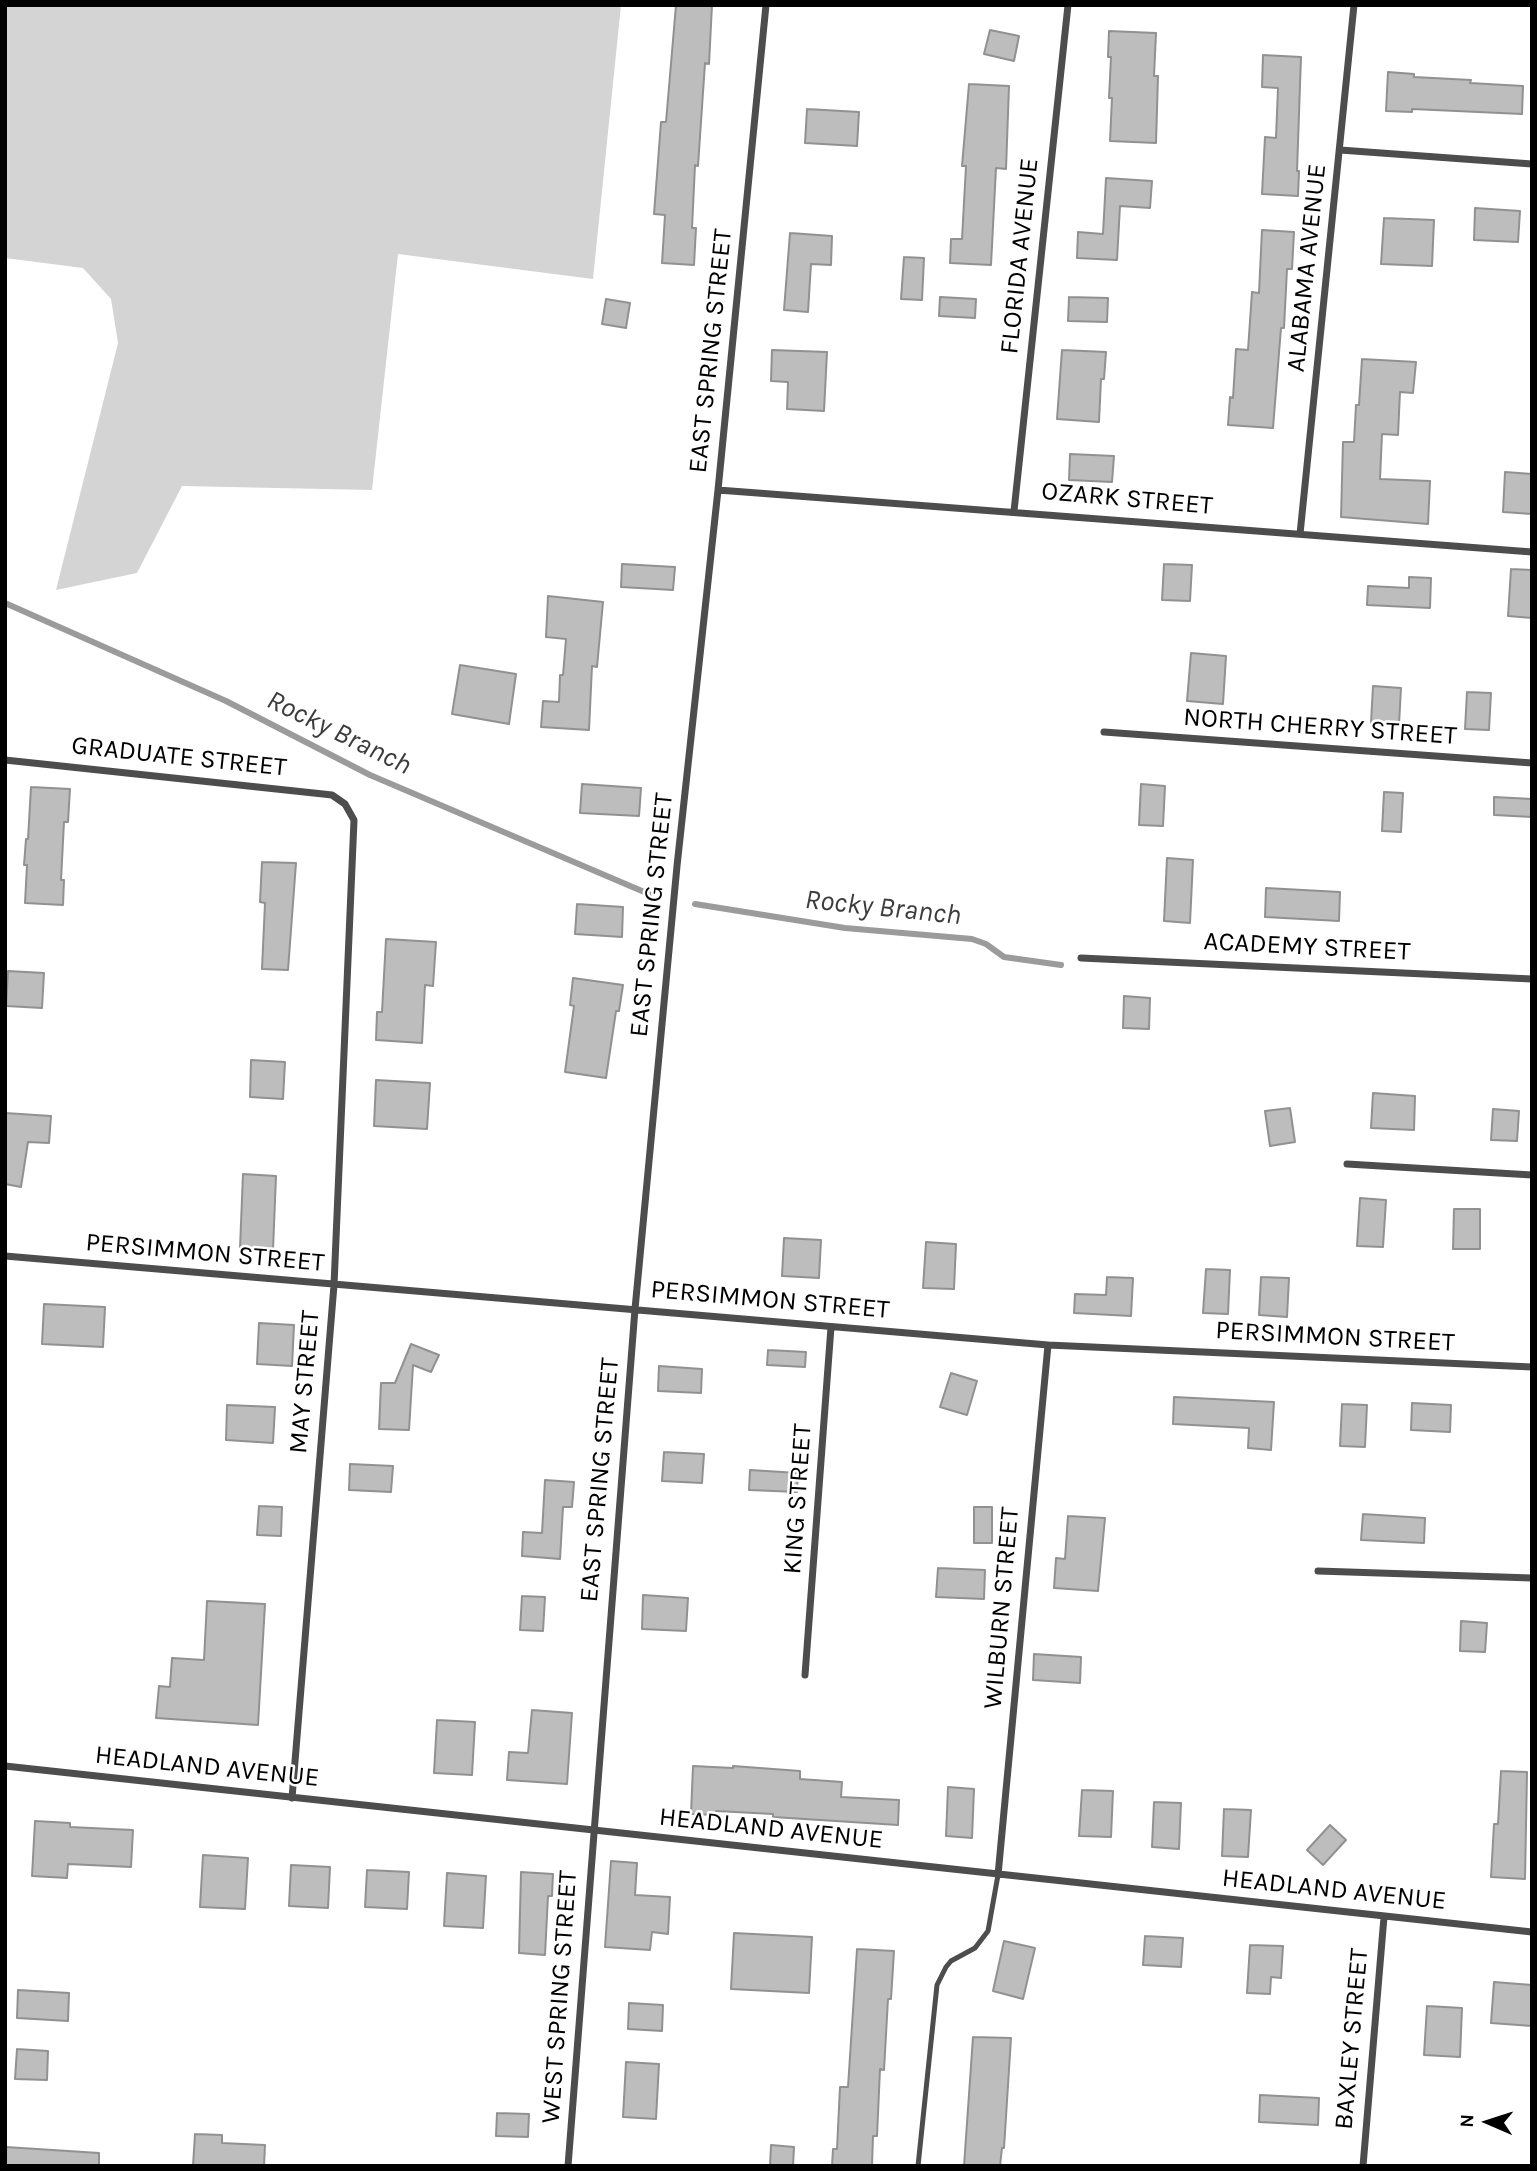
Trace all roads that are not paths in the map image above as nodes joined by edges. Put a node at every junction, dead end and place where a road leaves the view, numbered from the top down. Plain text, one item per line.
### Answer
1 (766, 5) edge
2 (1068, 5) edge
3 (1354, 5) edge
4 (1340, 150) junction
5 (1532, 164) edge
6 (718, 491) junction
7 (1014, 511) junction
8 (1300, 534) junction
9 (1532, 552) edge
10 (1104, 732) dead end
11 (5, 760) edge
12 (1532, 763) edge
13 (345, 804) joint
14 (1081, 958) dead end
15 (1532, 979) edge
16 (1347, 1164) dead end
17 (1532, 1175) edge
18 (5, 1256) edge
19 (334, 1285) junction
20 (635, 1309) junction
21 (831, 1327) junction
22 (1048, 1345) junction
23 (1532, 1367) edge
24 (1318, 1571) dead end
25 (1532, 1578) edge
26 (806, 1675) dead end
27 (5, 1766) edge
28 (292, 1798) junction
29 (593, 1831) junction
30 (998, 1875) junction
31 (1384, 1917) junction
32 (1532, 1932) edge
33 (568, 2166) edge
34 (918, 2166) edge
35 (1363, 2166) edge

1 - 6 street, EAST SPRING STREET
2 - 7 street, FLORIDA AVENUE
3 - 4 street, ALABAMA AVENUE
4 - 5 street
4 - 8 street, ALABAMA AVENUE
6 - 7 street, OZARK STREET
6 - 20 street, EAST SPRING STREET
7 - 8 street, OZARK STREET
8 - 9 street, OZARK STREET
10 - 12 street, NORTH CHERRY STREET
11 - 13 street, GRADUATE STREET
13 - 19 street, MAY STREET
14 - 15 street, ACADEMY STREET
16 - 17 street
18 - 19 street, PERSIMMON STREET
19 - 20 street, PERSIMMON STREET
19 - 28 street, MAY STREET
20 - 21 street, PERSIMMON STREET
20 - 29 street, EAST SPRING STREET
21 - 22 street, PERSIMMON STREET
21 - 26 street, KING STREET
22 - 23 street, PERSIMMON STREET
22 - 30 street, WILBURN STREET
24 - 25 street
27 - 28 street, HEADLAND AVENUE
28 - 29 street, HEADLAND AVENUE
29 - 30 street, HEADLAND AVENUE
29 - 33 street, WEST SPRING STREET
30 - 31 street, HEADLAND AVENUE
30 - 34 lane
31 - 32 street, HEADLAND AVENUE
31 - 35 street, BAXLEY STREET

